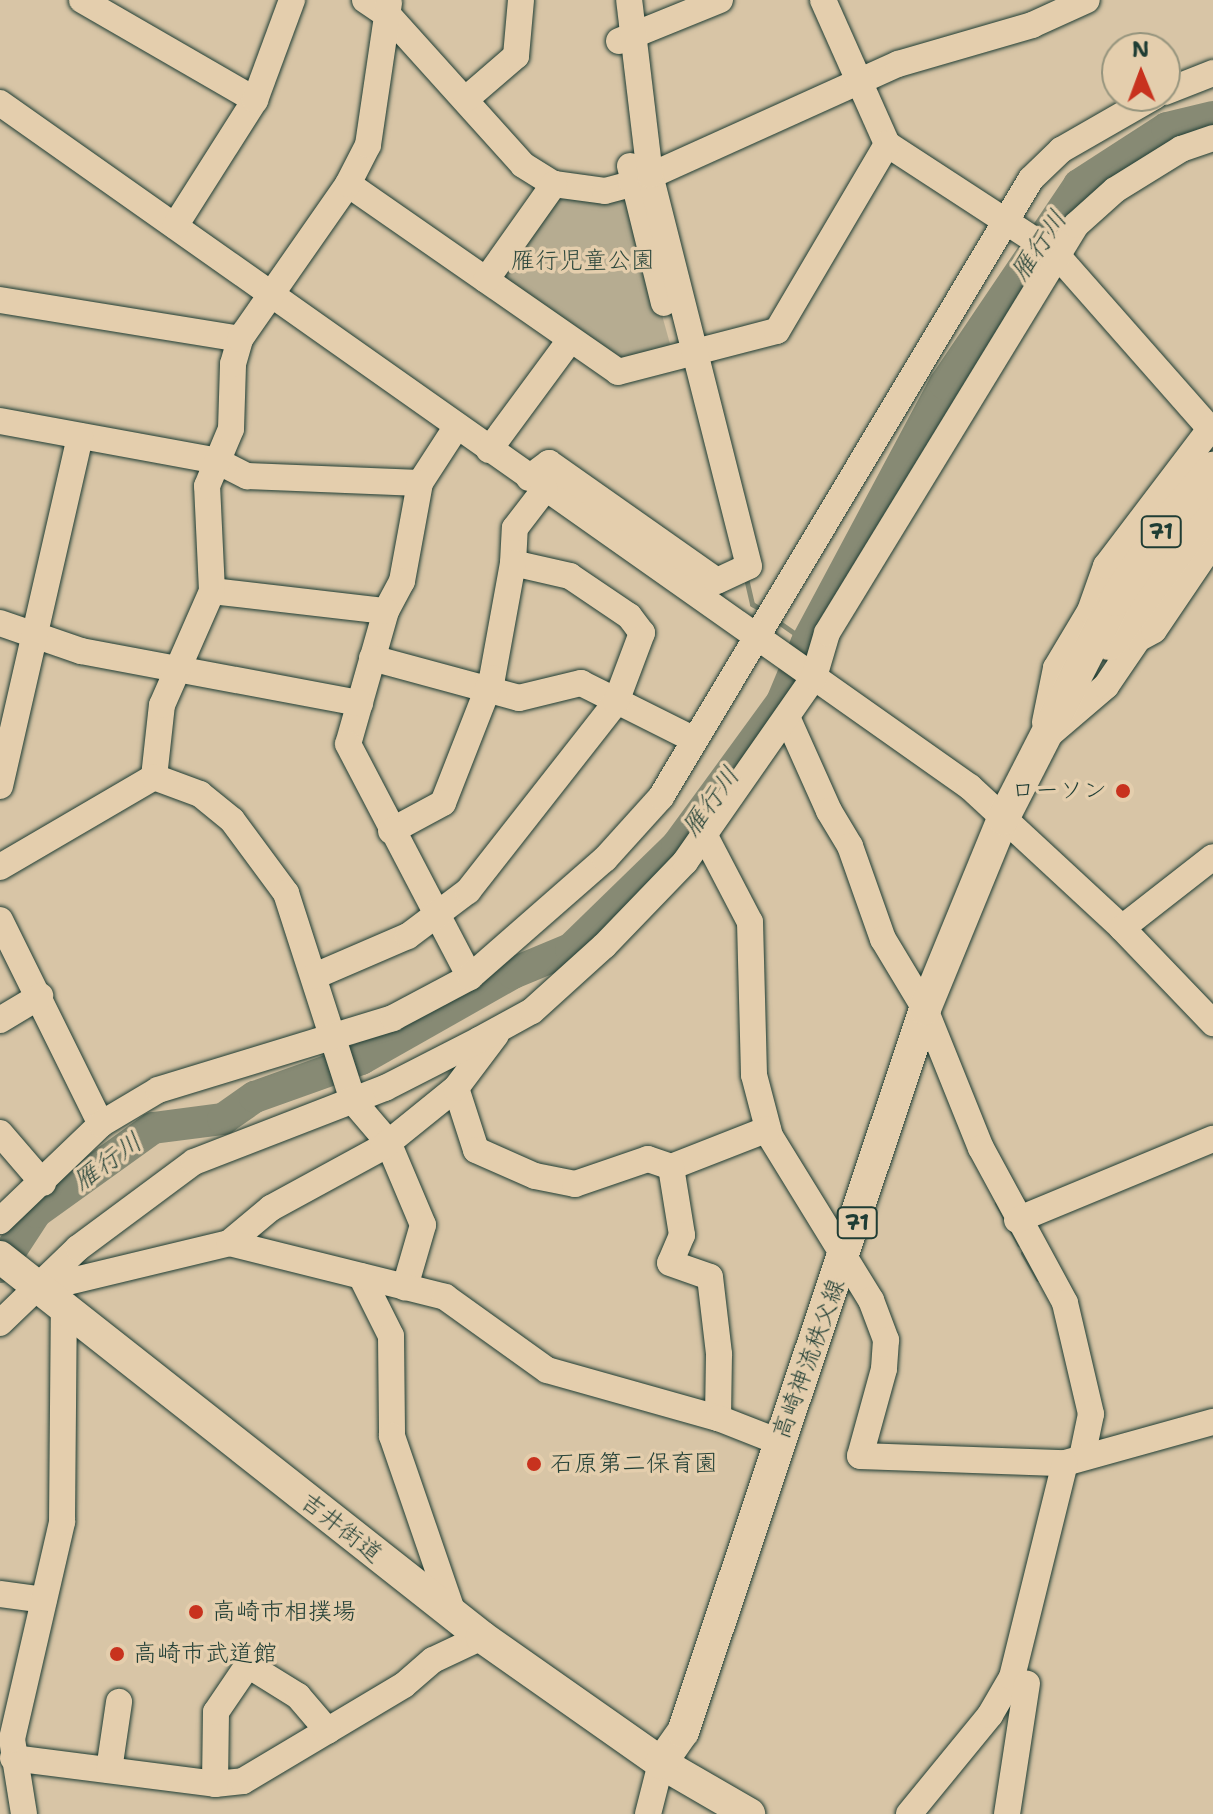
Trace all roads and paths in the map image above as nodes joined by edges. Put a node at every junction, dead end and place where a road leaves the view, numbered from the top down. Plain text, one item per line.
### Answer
1 (82, 0) edge
2 (292, 0) edge
3 (365, 0) edge
4 (521, 0) edge
5 (611, 0) edge
6 (629, 0) edge
7 (720, 0) edge
8 (823, 0) edge
9 (1087, 0) edge
10 (389, 8) edge
11 (624, 38) junction
12 (1213, 73) edge
13 (860, 80) junction
14 (1181, 86) edge
15 (466, 99) junction
16 (255, 100) junction
17 (1, 110) edge
18 (1127, 112) edge
19 (1213, 138) edge
20 (887, 144) junction
21 (641, 180) junction
22 (348, 184) junction
23 (554, 184) junction
24 (1004, 218) junction
25 (175, 226) junction
26 (1056, 254) junction
27 (486, 280) junction
28 (272, 293) junction
29 (0, 300) edge
30 (240, 339) junction
31 (570, 340) junction
32 (688, 356) junction
33 (0, 421) edge
34 (457, 426) junction
35 (1211, 430) edge
36 (80, 436) junction
37 (489, 450) junction
38 (217, 461) junction
39 (1213, 468) edge
40 (420, 483) junction
41 (537, 484) junction
42 (1213, 504) edge
43 (1213, 543) edge
44 (513, 563) junction
45 (212, 591) junction
46 (386, 611) junction
47 (0, 623) edge
48 (36, 636) junction
49 (755, 637) junction
50 (372, 658) junction
51 (180, 667) junction
52 (814, 677) junction
53 (484, 688) junction
54 (1072, 690) junction
55 (616, 702) junction
56 (360, 703) junction
57 (787, 717) junction
58 (6, 737) edge
59 (695, 740) junction
60 (1041, 741) junction
61 (154, 777) junction
62 (0, 786) edge
63 (1003, 819) junction
64 (391, 831) junction
65 (705, 836) junction
66 (1213, 857) edge
67 (0, 867) edge
68 (437, 916) junction
69 (0, 920) edge
70 (1122, 928) junction
71 (315, 976) junction
72 (470, 977) junction
73 (40, 996) junction
74 (925, 1009) junction
75 (0, 1020) edge
76 (1213, 1023) edge
77 (500, 1029) junction
78 (334, 1037) junction
79 (456, 1088) junction
80 (353, 1101) junction
81 (101, 1124) junction
82 (768, 1129) junction
83 (0, 1133) edge
84 (1213, 1139) edge
85 (388, 1142) junction
86 (671, 1167) junction
87 (43, 1183) junction
88 (1017, 1220) junction
89 (0, 1221) edge
90 (229, 1243) junction
91 (846, 1256) junction
92 (0, 1257) edge
93 (361, 1276) junction
94 (34, 1286) junction
95 (405, 1287) junction
96 (64, 1312) junction
97 (0, 1323) edge
98 (718, 1418) junction
99 (1213, 1422) edge
100 (779, 1442) junction
101 (1074, 1460) junction
102 (0, 1594) edge
103 (44, 1600) junction
104 (454, 1616) junction
105 (482, 1637) junction
106 (1027, 1684) dead end
107 (119, 1702) dead end
108 (328, 1731) junction
109 (13, 1758) junction
110 (661, 1763) junction
111 (109, 1770) junction
112 (215, 1784) junction
113 (24, 1814) edge
114 (648, 1814) edge
115 (708, 1814) edge
116 (749, 1814) edge
117 (909, 1814) edge
118 (1007, 1814) edge

1 - 16 street
2 - 16 street
3 - 10 street
4 - 15 street
5 - 11 street
6 - 11 street
7 - 11 street
8 - 13 street
9 - 13 street
10 - 15 street
10 - 22 street
11 - 21 street
12 - 14 street
13 - 20 street
13 - 21 street
15 - 23 street
16 - 25 street
17 - 25 street
18 - 24 street
19 - 26 street
20 - 24 street
20 - 32 street
21 - 23 street
21 - 32 street
22 - 27 street
22 - 28 street
23 - 27 street
24 - 26 street
24 - 49 street
25 - 28 street
26 - 35 street
26 - 52 street
27 - 31 street
28 - 30 street
28 - 34 street
29 - 30 street
30 - 38 street
31 - 32 street
31 - 37 street
32 - 41 street
33 - 36 street
34 - 37 street
34 - 40 street
35 - 60 street
36 - 38 street
36 - 48 street
37 - 41 street
38 - 40 street
38 - 45 street
39 - 54 main road, 高崎神流秩父線 / 71
40 - 46 street
41 - 44 street
41 - 49 street
42 - 54 main road, 高崎神流秩父線 / 71
43 - 60 street
44 - 53 street
44 - 55 street
45 - 46 street
45 - 51 street
46 - 50 street
47 - 48 street
48 - 51 street
48 - 58 street
49 - 52 street
49 - 59 street
50 - 53 street
50 - 56 street
51 - 56 street
51 - 61 street
52 - 57 street
52 - 63 street
53 - 55 street
53 - 64 street
54 - 60 main road, 高崎神流秩父線 / 71
55 - 59 street
55 - 68 street
56 - 64 street
57 - 65 street
57 - 74 street
58 - 62 street
59 - 72 street
60 - 63 main road, 高崎神流秩父線 / 71
61 - 67 street
61 - 71 street
63 - 70 street
63 - 74 main road, 高崎神流秩父線 / 71
64 - 68 street
65 - 77 street
65 - 82 street
66 - 70 street
68 - 71 street
68 - 72 street
69 - 73 street
70 - 76 street
71 - 78 street
72 - 78 street
73 - 75 street
73 - 81 street
74 - 88 street
74 - 91 main road, 高崎神流秩父線 / 71
77 - 79 street
77 - 80 street
78 - 80 street
78 - 81 street
79 - 85 street
79 - 86 street
80 - 85 street
80 - 94 street
81 - 87 street
82 - 86 street
82 - 91 street
83 - 87 street
84 - 88 street
85 - 90 street
85 - 95 street
86 - 98 street
87 - 89 street
88 - 101 street
90 - 93 street
90 - 94 street
91 - 100 main road, 高崎神流秩父線 / 71
91 - 101 street
92 - 94 main road
93 - 95 street
93 - 104 street
94 - 96 main road, 吉井街道
94 - 97 street
95 - 98 street
96 - 103 street
96 - 104 main road, 吉井街道
98 - 100 street
99 - 101 street
100 - 110 main road, 高崎神流秩父線 / 71
101 - 117 street
102 - 103 street
103 - 109 street
104 - 105 main road, 吉井街道
105 - 108 street
105 - 110 main road, 吉井街道
106 - 118 street
107 - 111 street
108 - 112 street
108 - 112 street
109 - 111 street
109 - 113 street
110 - 114 street
110 - 115 main road, 吉井街道
110 - 116 main road, 吉井街道
111 - 112 street

